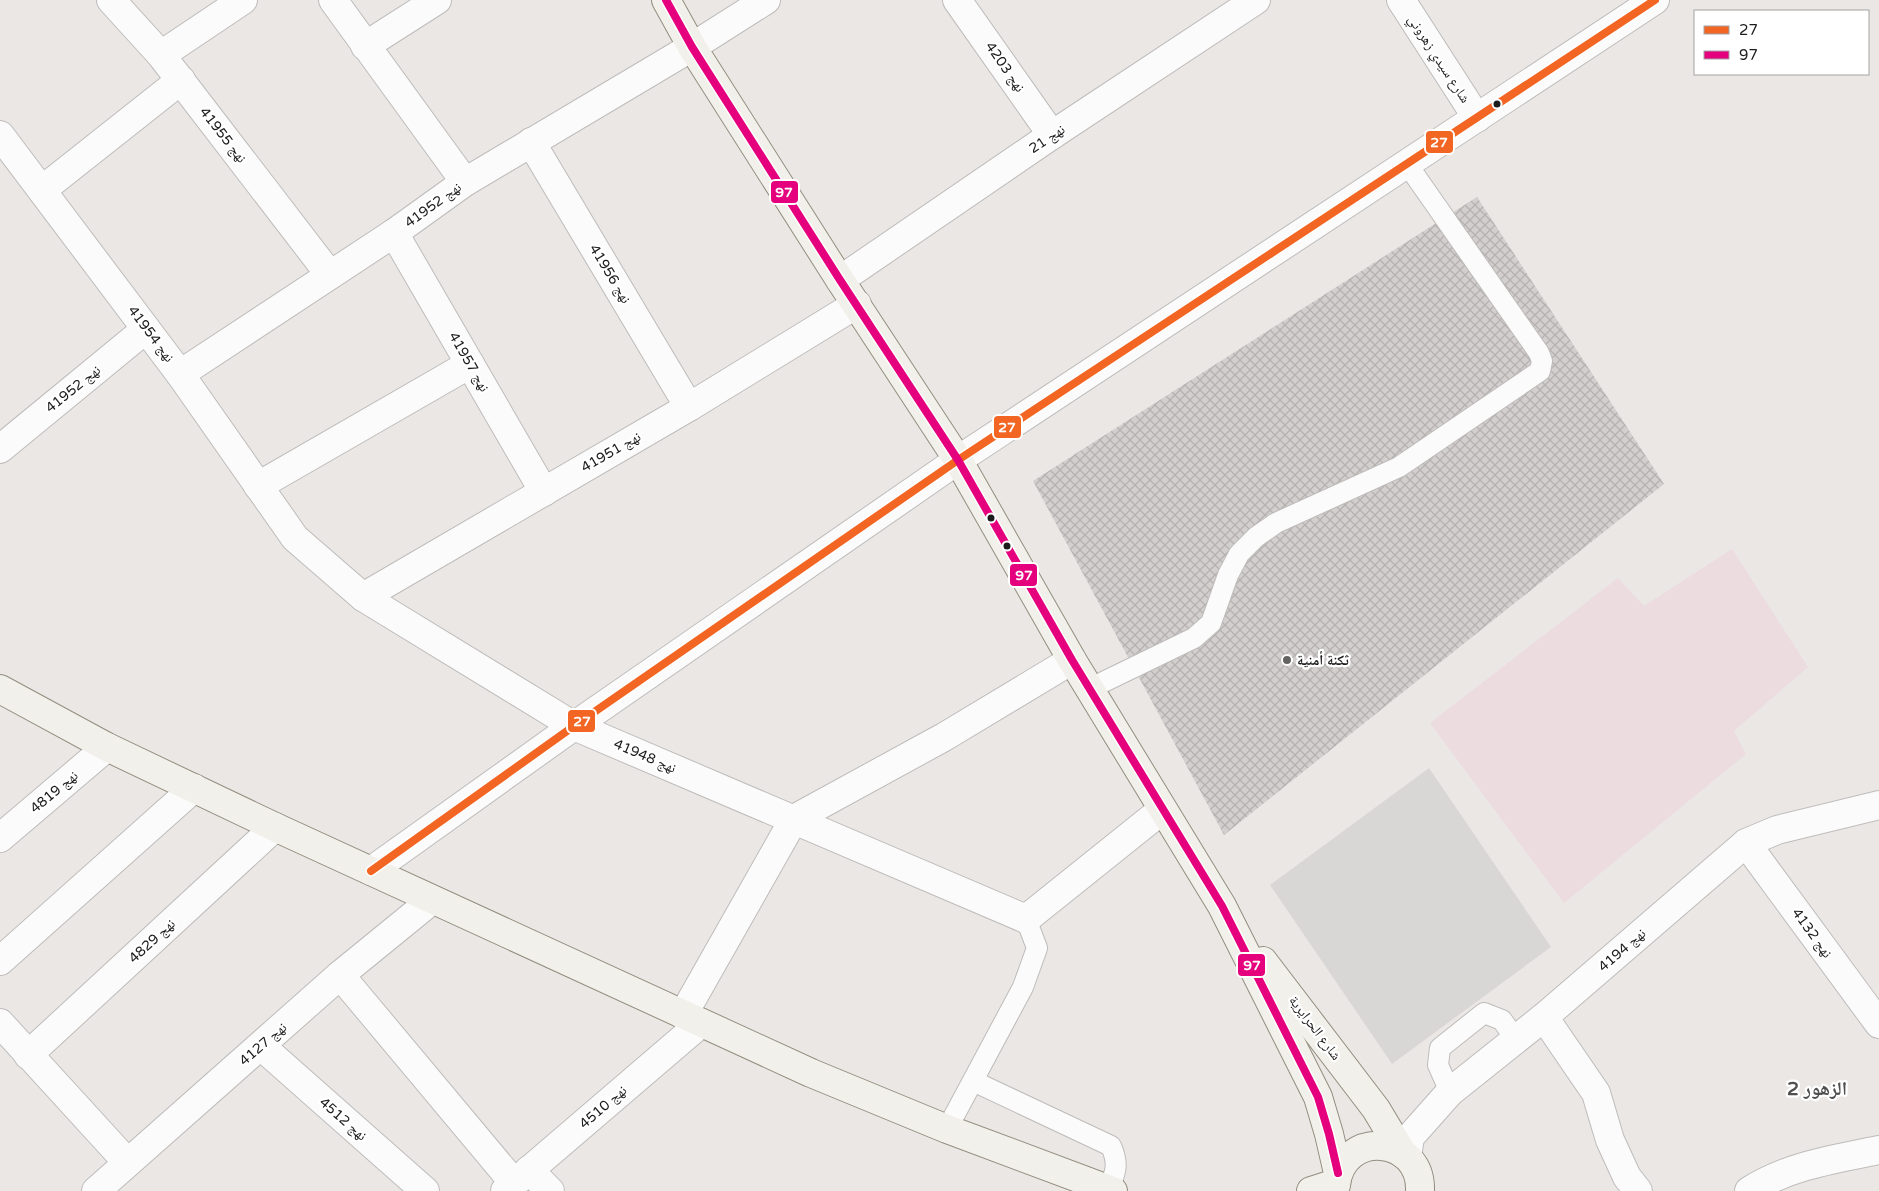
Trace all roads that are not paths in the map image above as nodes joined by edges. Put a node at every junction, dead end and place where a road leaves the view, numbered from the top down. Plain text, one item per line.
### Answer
1 (110, 0) edge
2 (244, 0) edge
3 (333, 0) edge
4 (437, 0) edge
5 (666, 0) edge
6 (766, 0) edge
7 (957, 0) edge
8 (1256, 0) edge
9 (1401, 0) edge
10 (1655, 0) edge
11 (366, 46) junction
12 (692, 47) junction
13 (162, 55) junction
14 (180, 80) junction
15 (1477, 118) junction
16 (0, 135) edge
17 (1052, 135) junction
18 (531, 142) junction
19 (1407, 164) junction
20 (465, 182) junction
21 (42, 190) junction
22 (394, 233) junction
23 (330, 275) junction
24 (840, 280) junction
25 (857, 304) junction
26 (146, 329) junction
27 (470, 364) junction
28 (180, 374) junction
29 (690, 407) junction
30 (0, 449) edge
31 (958, 460) junction
32 (258, 486) junction
33 (544, 492) junction
34 (295, 538) joint
35 (363, 597) junction
36 (1072, 660) junction
37 (0, 689) edge
38 (1089, 689) junction
39 (574, 726) junction
40 (107, 747) junction
41 (194, 788) junction
42 (1879, 805) edge
43 (1162, 810) junction
44 (794, 819) junction
45 (275, 827) junction
46 (0, 838) edge
47 (1746, 843) junction
48 (370, 871) junction
49 (432, 900) junction
50 (1222, 906) junction
51 (1026, 919) junction
52 (0, 961) edge
53 (340, 975) junction
54 (1544, 1017) junction
55 (692, 1019) junction
56 (0, 1024) edge
57 (1879, 1024) edge
58 (1516, 1040) junction
59 (261, 1046) junction
60 (28, 1055) junction
61 (972, 1082) junction
62 (1450, 1092) junction
63 (947, 1129) junction
64 (1879, 1150) edge
65 (1405, 1155) junction
66 (127, 1162) junction
67 (516, 1182) edge
68 (1331, 1184) edge
69 (1110, 1190) edge
70 (96, 1191) edge
71 (425, 1191) edge
72 (550, 1191) edge
73 (1420, 1191) edge
74 (1638, 1191) edge
75 (1749, 1191) edge

1 - 13 street, نهج 41955
2 - 13 street
3 - 11 street
4 - 11 street
5 - 12 main road, شارع الحرايرية
6 - 12 street, نهج 41952
7 - 17 street, نهج 4203
8 - 17 street, نهج 21
9 - 15 street, شارع سيدي زهروني
10 - 15 street
11 - 20 street
12 - 18 street, نهج 41952
12 - 24 main road, شارع الحرايرية
13 - 14 street, نهج 41955
14 - 21 street
14 - 23 street, نهج 41955
15 - 19 street
16 - 21 street, نهج 41954
17 - 24 street, نهج 21
18 - 20 street, نهج 41952
18 - 29 street, نهج 41956
19 - 31 street
19 - 38 lane
20 - 22 street, نهج 41952
21 - 26 street, نهج 41954
22 - 23 street, نهج 41952
22 - 27 street, نهج 41957
23 - 28 street, نهج 41952
24 - 25 main road, شارع الحرايرية
25 - 29 street, نهج 41951
25 - 31 main road, شارع الحرايرية
26 - 28 street, نهج 41954
26 - 30 street, نهج 41952
27 - 32 street
27 - 33 street, نهج 41957
28 - 32 street, نهج 41954
29 - 33 street, نهج 41951
31 - 36 main road, شارع الحرايرية
31 - 39 street
32 - 34 street, نهج 41954
33 - 35 street, نهج 41951
34 - 35 street, نهج 41948
35 - 39 street, نهج 41948
36 - 38 main road, شارع الحرايرية
36 - 44 street
37 - 40 main road
38 - 43 main road, شارع الحرايرية
39 - 44 street, نهج 41948
39 - 48 street
40 - 41 main road
40 - 46 street, نهج 4819
41 - 45 main road
41 - 52 street
42 - 47 street, نهج 4194
43 - 50 main road, شارع الحرايرية
43 - 51 street
44 - 51 street, نهج 41948
44 - 55 street, نهج 4510
45 - 48 main road
45 - 60 street, نهج 4829
47 - 54 street, نهج 4194
47 - 57 street, نهج 4132
48 - 49 main road
49 - 53 street, نهج 4127
49 - 55 main road
50 - 65 main road, شارع الحرايرية
50 - 68 main road, شارع الحرايرية
51 - 61 lane
53 - 59 street, نهج 4127
53 - 67 street
54 - 58 street, نهج 4194
54 - 74 street
55 - 63 main road
55 - 67 street, نهج 4510
56 - 60 street
58 - 62 street, نهج 4194
58 - 62 lane
59 - 66 street, نهج 4127
59 - 71 street, نهج 4512
60 - 66 street
61 - 63 lane
61 - 69 lane
62 - 65 street, نهج 4194
63 - 69 main road
64 - 75 street
65 - 68 main road
65 - 73 main road, شارع الحرايرية
66 - 70 street, نهج 4127
67 - 72 street

